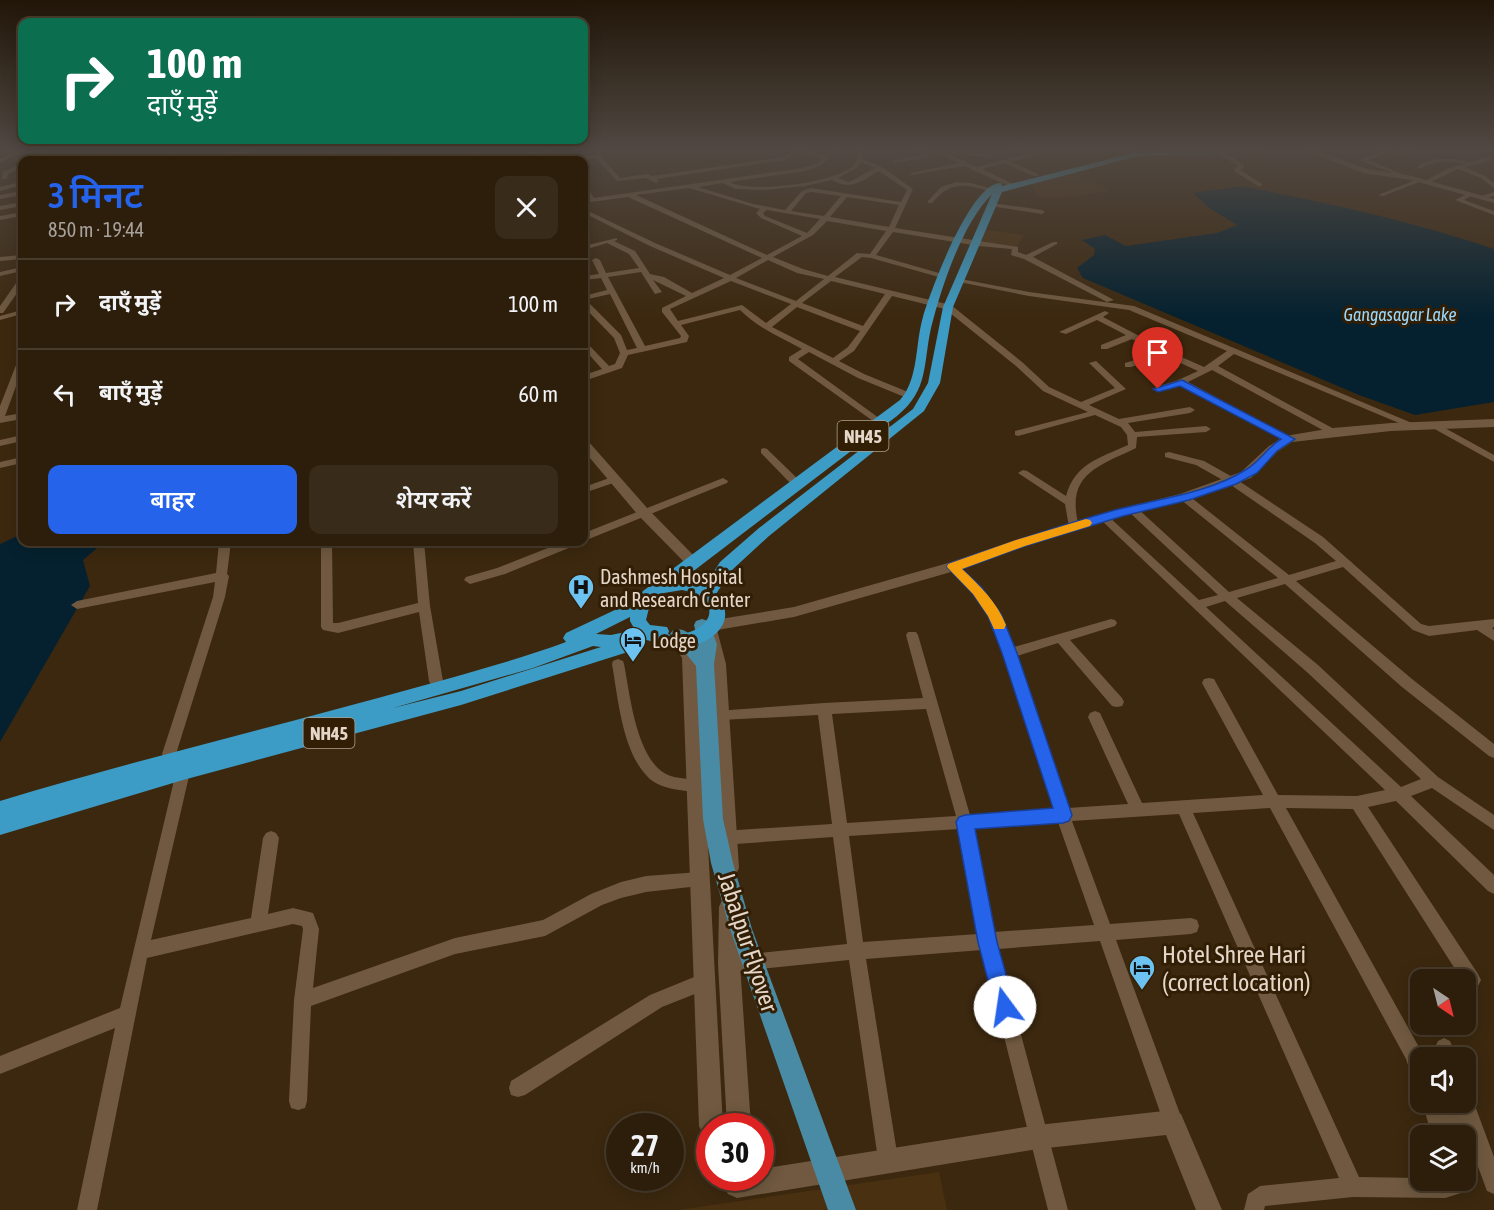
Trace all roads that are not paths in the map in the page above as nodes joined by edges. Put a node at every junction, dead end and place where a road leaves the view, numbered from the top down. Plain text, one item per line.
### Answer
1 (652, 205) edge
2 (793, 205) edge
3 (837, 205) edge
4 (903, 205) edge
5 (980, 205) edge
6 (992, 205) edge
7 (995, 205) edge
8 (1471, 205) edge
9 (752, 206) edge
10 (766, 208) junction
11 (787, 211) junction
12 (1042, 212) dead end
13 (1494, 213) edge
14 (18, 215) edge
15 (588, 215) edge
16 (0, 218) edge
17 (826, 218) junction
18 (987, 218) junction
19 (971, 222) junction
20 (891, 229) junction
21 (631, 236) junction
22 (808, 236) junction
23 (960, 240) junction
24 (608, 241) junction
25 (974, 243) junction
26 (1055, 243) dead end
27 (588, 247) edge
28 (872, 256) junction
29 (18, 257) edge
30 (769, 257) junction
31 (1028, 257) junction
32 (0, 260) edge
33 (596, 261) dead end
34 (18, 270) edge
35 (645, 273) junction
36 (0, 274) edge
37 (604, 275) junction
38 (588, 277) edge
39 (943, 277) junction
40 (730, 278) junction
41 (830, 279) junction
42 (959, 280) junction
43 (18, 286) edge
44 (611, 291) junction
45 (658, 292) dead end
46 (890, 293) junction
47 (692, 296) junction
48 (588, 297) edge
49 (933, 302) junction
50 (798, 304) junction
51 (1119, 305) junction
52 (588, 307) edge
53 (948, 308) junction
54 (0, 311) edge
55 (18, 313) edge
56 (1098, 317) junction
57 (0, 318) edge
58 (677, 324) junction
59 (766, 327) junction
60 (865, 330) junction
61 (1063, 332) dead end
62 (1132, 336) junction
63 (1104, 347) dead end
64 (588, 349) edge
65 (642, 349) junction
66 (808, 349) junction
67 (1232, 351) junction
68 (624, 353) junction
69 (1165, 353) junction
70 (833, 362) junction
71 (1093, 363) dead end
72 (1128, 365) dead end
73 (1210, 369) junction
74 (608, 370) junction
75 (588, 377) edge
76 (1182, 383) junction
77 (17, 388) edge
78 (1158, 389) dead end
79 (910, 396) junction
80 (1081, 405) junction
81 (1190, 410) dead end
82 (1097, 412) junction
83 (18, 417) edge
84 (0, 419) edge
85 (1120, 422) junction
86 (880, 423) junction
87 (1491, 424) edge
88 (1434, 425) junction
89 (1414, 426) junction
90 (1206, 429) dead end
91 (1333, 432) junction
92 (1018, 434) dead end
93 (1132, 435) junction
94 (18, 439) edge
95 (1289, 439) junction
96 (0, 443) edge
97 (588, 450) edge
98 (764, 452) dead end
99 (1169, 455) dead end
100 (1494, 459) edge
101 (18, 461) edge
102 (0, 465) edge
103 (1023, 473) dead end
104 (615, 479) junction
105 (723, 481) dead end
106 (1232, 481) junction
107 (797, 484) junction
108 (588, 489) edge
109 (1184, 497) junction
110 (1069, 502) junction
111 (1133, 510) junction
112 (643, 512) junction
113 (1104, 518) junction
114 (1074, 527) junction
115 (588, 535) edge
116 (225, 546) edge
117 (326, 546) edge
118 (418, 546) edge
119 (562, 546) edge
120 (712, 558) junction
121 (693, 563) junction
122 (1344, 563) junction
123 (953, 567) junction
124 (223, 576) junction
125 (1287, 579) junction
126 (470, 580) dead end
127 (664, 588) junction
128 (705, 594) junction
129 (1228, 597) junction
130 (643, 604) junction
131 (77, 605) dead end
132 (1197, 605) junction
133 (424, 606) junction
134 (1111, 623) dead end
135 (1494, 623) edge
136 (1479, 625) junction
137 (708, 626) junction
138 (659, 635) junction
139 (912, 635) dead end
140 (1494, 636) edge
141 (679, 638) junction
142 (1061, 638) junction
143 (592, 640) junction
144 (1010, 653) junction
145 (618, 664) dead end
146 (705, 664) junction
147 (436, 681) junction
148 (1209, 683) dead end
149 (1117, 702) dead end
150 (931, 703) junction
151 (824, 708) junction
152 (721, 715) junction
153 (1095, 717) dead end
154 (1491, 750) edge
155 (169, 754) junction
156 (183, 772) junction
157 (1433, 781) junction
158 (697, 786) junction
159 (1400, 794) junction
160 (0, 799) edge
161 (1276, 801) junction
162 (1357, 803) junction
163 (1183, 807) junction
164 (0, 810) edge
165 (1138, 810) junction
166 (1063, 815) junction
167 (965, 822) junction
168 (1493, 823) edge
169 (0, 826) edge
170 (840, 830) junction
171 (271, 838) dead end
172 (729, 838) junction
173 (698, 839) junction
174 (699, 879) junction
175 (1494, 886) edge
176 (258, 924) junction
177 (1191, 926) dead end
178 (1104, 931) junction
179 (988, 942) junction
180 (140, 951) junction
181 (856, 951) junction
182 (729, 964) junction
183 (1465, 969) edge
184 (704, 982) junction
185 (303, 1000) junction
186 (127, 1014) junction
187 (1410, 1048) edge
188 (0, 1065) edge
189 (518, 1088) dead end
190 (298, 1101) dead end
191 (710, 1113) edge
192 (738, 1113) edge
193 (1468, 1113) edge
194 (1173, 1122) junction
195 (1038, 1137) junction
196 (888, 1159) junction
197 (774, 1179) edge
198 (1494, 1185) edge
199 (1353, 1187) junction
200 (1410, 1188) edge
201 (87, 1210) edge
202 (842, 1210) edge
203 (1058, 1210) edge
204 (1209, 1210) edge
205 (1254, 1210) edge

1 - 30 street
2 - 11 street
3 - 17 street
4 - 20 street
5 - 19 highway
6 - 18 highway, NH45
7 - 12 street
8 - 13 street
9 - 10 street
10 - 11 street
10 - 22 street
11 - 17 street
14 - 16 street
15 - 21 street
17 - 20 street
17 - 22 street
18 - 19 highway
18 - 25 highway, NH45
19 - 23 highway
19 - 120 highway
20 - 23 street
20 - 28 street
21 - 24 street
21 - 40 street
22 - 30 street
23 - 25 street
23 - 39 highway
24 - 27 street
24 - 35 street
25 - 31 street
25 - 42 highway, NH45
26 - 31 street
28 - 39 street
28 - 41 street
29 - 32 street
30 - 40 street
30 - 41 street
31 - 51 street
33 - 37 street
34 - 36 street
35 - 37 street
35 - 45 street
35 - 47 street
37 - 38 street
37 - 44 street
39 - 49 highway
40 - 47 street
40 - 50 street
41 - 46 street
41 - 50 street
42 - 51 street
42 - 53 highway, NH45
43 - 54 street
44 - 48 street
44 - 65 street
46 - 49 street
46 - 60 street
47 - 58 street
49 - 53 street
49 - 79 highway
50 - 59 street
50 - 60 street
51 - 56 street
51 - 67 street
52 - 68 street
53 - 80 street
53 - 128 highway, NH45
55 - 57 street
56 - 61 street
56 - 62 street
58 - 59 street
58 - 65 street
59 - 66 street
60 - 70 street
62 - 63 street
62 - 69 street
64 - 74 street
65 - 68 street
66 - 70 street
66 - 86 street
67 - 73 street
67 - 89 street
68 - 74 street
69 - 72 street
69 - 73 street
70 - 79 street
71 - 80 street
73 - 76 street
73 - 91 street
74 - 75 street
76 - 78 street
76 - 95 street
77 - 84 street
79 - 86 highway, NH45
80 - 82 street
81 - 85 street
82 - 85 street
82 - 92 street
83 - 84 street
85 - 93 street
86 - 107 highway, NH45
87 - 88 street
88 - 89 street
88 - 100 street
89 - 91 street
90 - 93 street
91 - 95 street
93 - 110 street
94 - 96 street
95 - 106 street
97 - 104 street
98 - 107 street
99 - 106 street
101 - 102 street
103 - 110 street
104 - 108 street
104 - 112 street
105 - 112 street
106 - 109 street
106 - 122 street
107 - 121 highway, NH45
109 - 111 street
109 - 125 street
110 - 114 street
111 - 113 street
111 - 129 street
112 - 115 street
112 - 121 street
113 - 114 street
113 - 132 street
114 - 123 street
116 - 124 street
117 - 133 street
118 - 133 street
119 - 126 street
120 - 127 highway
120 - 128 highway
121 - 127 highway, NH45
122 - 125 street
122 - 136 street
123 - 137 street
123 - 144 street
124 - 131 street
124 - 155 street
125 - 129 street
125 - 154 street
127 - 128 highway
127 - 130 highway
128 - 137 highway
129 - 132 street
129 - 157 street
130 - 138 highway
130 - 143 highway
130 - 147 highway, NH45
132 - 159 street
133 - 147 street
134 - 142 street
135 - 136 street
136 - 140 street
137 - 141 highway
137 - 146 main road, Jabalpur Flyover
137 - 152 street
138 - 141 highway
138 - 143 highway
138 - 156 highway, NH45
139 - 150 street
141 - 146 main road
141 - 158 street
142 - 144 street
142 - 149 street
143 - 164 highway
144 - 166 street
145 - 158 street
146 - 202 main road, Jabalpur Flyover
147 - 155 highway, NH45
148 - 161 street
150 - 151 street
150 - 167 street
151 - 152 street
151 - 170 street
152 - 172 street
153 - 165 street
155 - 160 highway, NH45
156 - 169 highway, NH45
156 - 180 street
157 - 159 street
157 - 168 street
158 - 173 street
159 - 162 street
159 - 175 street
161 - 162 street
161 - 163 street
161 - 187 street
162 - 183 street
163 - 165 street
163 - 199 street
165 - 166 street
166 - 167 street
166 - 178 street
167 - 170 street
167 - 179 street
170 - 172 street
170 - 181 street
171 - 176 street
172 - 173 street
172 - 182 street
173 - 174 street
174 - 184 street
174 - 185 street
176 - 180 street
176 - 185 street
177 - 178 street
178 - 179 street
178 - 194 street
179 - 181 street
179 - 195 street
180 - 186 street
181 - 182 street
181 - 196 street
182 - 192 street
184 - 189 street
184 - 191 street
185 - 190 street
186 - 188 street
186 - 201 street
193 - 198 street
194 - 195 street
194 - 204 street
195 - 196 street
195 - 203 street
196 - 197 street
199 - 200 street
199 - 205 street

